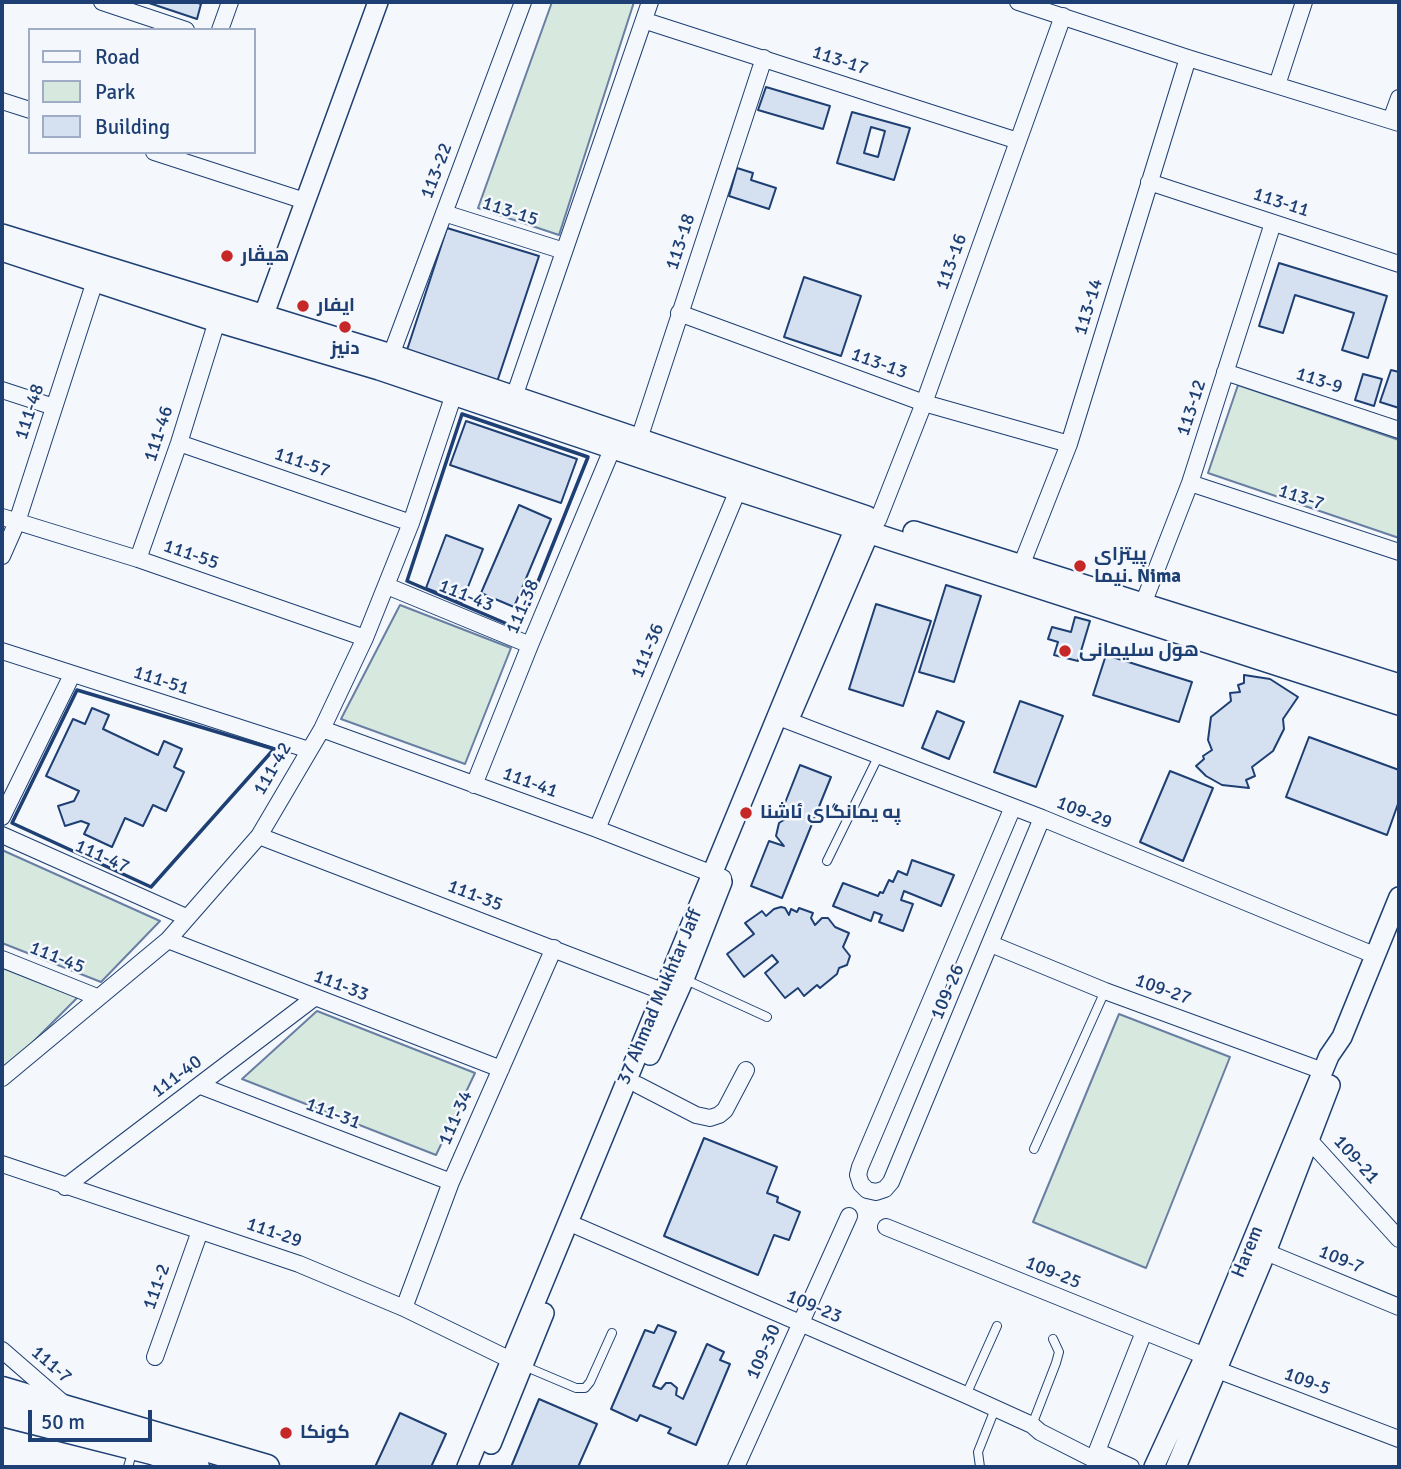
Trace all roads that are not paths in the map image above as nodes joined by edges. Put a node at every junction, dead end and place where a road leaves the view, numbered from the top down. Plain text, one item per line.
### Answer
1 (102, 2) edge
2 (230, 2) edge
3 (378, 2) edge
4 (523, 2) edge
5 (650, 2) edge
6 (1018, 2) edge
7 (1304, 2) edge
8 (1063, 16) junction
9 (649, 22) dead end
10 (180, 28) edge
11 (221, 28) edge
12 (764, 58) junction
13 (1188, 58) junction
14 (1277, 85) junction
15 (1399, 98) edge
16 (2, 101) edge
17 (28, 109) edge
18 (1395, 121) edge
19 (1018, 141) junction
20 (175, 155) edge
21 (1149, 182) junction
22 (305, 201) junction
23 (444, 213) junction
24 (1273, 223) junction
25 (2, 234) edge
26 (2, 250) edge
27 (564, 251) junction
28 (1399, 264) edge
29 (95, 281) junction
30 (679, 313) junction
31 (263, 317) junction
32 (217, 321) junction
33 (391, 355) junction
34 (1226, 372) junction
35 (2, 390) edge
36 (454, 394) junction
37 (514, 397) junction
38 (924, 403) junction
39 (54, 407) junction
40 (1399, 430) edge
41 (639, 439) junction
42 (178, 443) junction
43 (1069, 444) junction
44 (613, 447) junction
45 (1190, 483) junction
46 (738, 490) junction
47 (9, 520) edge
48 (411, 523) junction
49 (867, 527) junction
50 (1399, 552) edge
51 (2, 556) edge
52 (138, 559) junction
53 (1021, 566) junction
54 (387, 586) junction
55 (1143, 604) junction
56 (365, 638) junction
57 (530, 645) junction
58 (2, 651) edge
59 (72, 675) junction
60 (1399, 685) edge
61 (1399, 704) edge
62 (782, 719) junction
63 (322, 729) junction
64 (309, 750) junction
65 (879, 755) junction
66 (474, 785) junction
67 (1013, 807) junction
68 (2, 817) edge
69 (1042, 818) junction
70 (597, 829) junction
71 (2, 835) edge
72 (259, 836) junction
73 (827, 861) dead end
74 (717, 876) junction
75 (1399, 897) edge
76 (186, 917) junction
77 (168, 940) junction
78 (991, 944) junction
79 (554, 948) junction
80 (1374, 955) junction
81 (2, 959) edge
82 (684, 979) junction
83 (1105, 991) junction
84 (668, 994) junction
85 (97, 997) junction
86 (314, 998) junction
87 (767, 1017) dead end
88 (1342, 1037) junction
89 (501, 1069) junction
90 (746, 1070) dead end
91 (1323, 1071) junction
92 (2, 1078) edge
93 (638, 1085) junction
94 (201, 1086) junction
95 (1310, 1141) junction
96 (1034, 1149) dead end
97 (2, 1164) edge
98 (451, 1182) junction
99 (65, 1187) junction
100 (849, 1216) dead end
101 (579, 1227) junction
102 (886, 1227) dead end
103 (200, 1231) junction
104 (1399, 1239) edge
105 (1266, 1252) junction
106 (1399, 1307) edge
107 (404, 1308) junction
108 (800, 1324) junction
109 (997, 1326) dead end
110 (1144, 1332) junction
111 (611, 1333) dead end
112 (1053, 1339) dead end
113 (2, 1350) edge
114 (155, 1357) dead end
115 (517, 1363) junction
116 (1208, 1364) junction
117 (2, 1389) edge
118 (967, 1395) junction
119 (995, 1409) junction
120 (72, 1411) junction
121 (2, 1413) edge
122 (1032, 1425) junction
123 (1399, 1439) edge
124 (1097, 1451) junction
125 (141, 1459) edge
126 (197, 1467) edge
127 (267, 1467) edge
128 (467, 1467) edge
129 (482, 1467) edge
130 (736, 1467) edge
131 (981, 1467) edge
132 (1109, 1467) edge
133 (1131, 1467) edge
134 (1154, 1467) edge
135 (1176, 1467) edge

1 - 10 street
2 - 11 street
3 - 22 street
4 - 23 street, 113-22
5 - 27 street
6 - 8 street
7 - 14 street
8 - 13 street
8 - 19 street, 113-16
9 - 12 street, 113-17
12 - 19 street, 113-17
12 - 30 street, 113-18
13 - 14 street
13 - 21 street, 113-14
14 - 18 street
15 - 18 street
16 - 17 street
19 - 38 street, 113-16
20 - 22 street
21 - 24 street, 113-11
21 - 43 street, 113-14
22 - 31 street
23 - 27 street, 113-15
23 - 33 street, 113-22
24 - 28 street, 113-11
24 - 34 street, 113-12
25 - 31 main road
26 - 29 main road
27 - 37 street
29 - 32 main road
29 - 39 street, 111-48
30 - 38 street, 113-13
30 - 41 street, 113-18
31 - 33 main road
32 - 36 main road
32 - 42 street, 111-46
33 - 37 main road
34 - 40 street, 113-9
34 - 45 street, 113-12
35 - 39 street
36 - 44 main road
36 - 48 street, 111-42
37 - 41 main road
38 - 43 street, 113-13
38 - 49 street, 113-16
39 - 47 street, 111-48
41 - 49 main road
42 - 48 street, 111-57
42 - 52 street, 111-46
43 - 53 street, 113-14
44 - 46 main road
44 - 57 street, 111-38
45 - 50 street, 113-7
45 - 55 street, 113-12
46 - 49 main road
46 - 70 street, 111-36
47 - 51 street, 111-48
47 - 52 street, 111-55
48 - 54 street, 111-42
49 - 53 main road
49 - 61 main road
49 - 62 street, 37 Ahmad Mukhtar Jaff
52 - 56 street, 111-55
53 - 55 main road
54 - 56 street, 111-42
54 - 57 street, 111-43
55 - 60 main road
56 - 63 street, 111-42
57 - 66 street, 111-38
58 - 59 street, 111-51
59 - 64 street, 111-51
59 - 68 street
62 - 65 street, 109-29
62 - 74 street, 37 Ahmad Mukhtar Jaff
63 - 64 street, 111-42
63 - 66 street, 111-41
64 - 72 street, 111-42
65 - 67 street, 109-29
65 - 73 lane
66 - 70 street, 111-41
67 - 69 street, 109-29
67 - 78 street, 109-26
69 - 78 street, 109-26
69 - 80 street, 109-29
70 - 74 street, 111-41
71 - 76 street, 111-47
72 - 76 street, 111-42
72 - 79 street, 111-35
74 - 82 street, 37 Ahmad Mukhtar Jaff
74 - 84 street, 37 Ahmad Mukhtar Jaff
75 - 80 street, Harem
76 - 77 street, 111-42
77 - 85 street, 111-42
77 - 86 street, 111-33
78 - 83 street, 109-27
79 - 84 street, 111-35
79 - 89 street, 111-34
80 - 88 street, Harem
81 - 85 street, 111-45
82 - 84 street, 37 Ahmad Mukhtar Jaff
82 - 87 lane
83 - 91 street, 109-27
83 - 96 lane
84 - 93 street, 37 Ahmad Mukhtar Jaff
84 - 115 street, 37 Ahmad Mukhtar Jaff
85 - 92 street, 111-42
86 - 89 street, 111-33
86 - 94 street, 111-40
88 - 91 street, Harem
88 - 95 street, Harem
89 - 98 street, 111-34
90 - 93 street
91 - 116 street, Harem
93 - 101 street, 37 Ahmad Mukhtar Jaff
94 - 98 street, 111-31
94 - 99 street, 111-40
95 - 104 street, 109-21
95 - 105 street, Harem
97 - 99 street, 111-29
98 - 107 street, 111-34
99 - 103 street, 111-29
100 - 108 street, 109-30
101 - 108 street, 109-23
101 - 115 street, 37 Ahmad Mukhtar Jaff
102 - 110 street, 109-25
103 - 107 street, 111-29
103 - 114 street, 111-2
105 - 106 street, 109-7
105 - 116 street, Harem
107 - 115 street, 111-29
108 - 118 street, 109-23
108 - 130 street, 109-30
109 - 118 lane
110 - 116 street, 109-25
110 - 124 street
111 - 115 lane
112 - 122 lane
113 - 120 street, 111-7
115 - 128 street, 37 Ahmad Mukhtar Jaff
115 - 129 street, 37 Ahmad Mukhtar Jaff
116 - 123 street, 109-5
116 - 134 street, Harem
116 - 135 street, Harem
117 - 120 main road
118 - 119 street, 109-23
119 - 122 street, 109-23
119 - 131 lane
120 - 127 main road
121 - 125 main road
122 - 124 street, 109-23
122 - 132 street, 109-23
124 - 133 street, 109-23
125 - 126 main road

